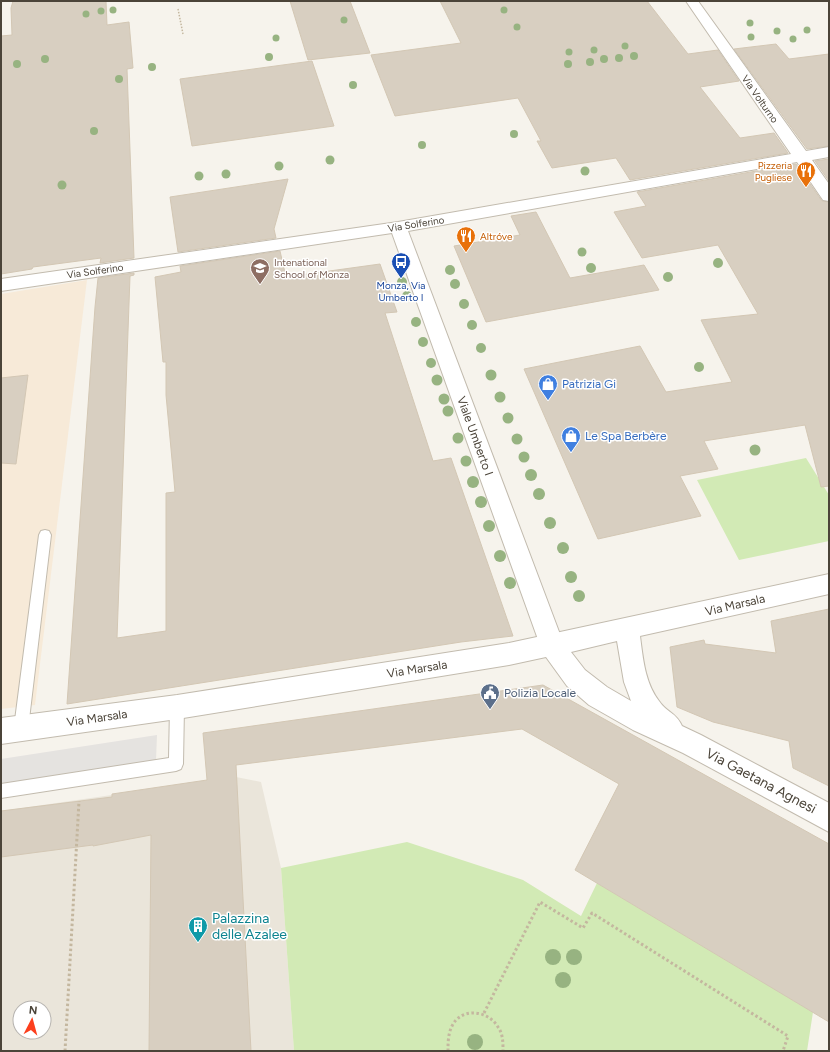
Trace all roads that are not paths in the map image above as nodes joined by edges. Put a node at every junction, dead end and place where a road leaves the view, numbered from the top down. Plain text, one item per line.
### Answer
1 (692, 1) edge
2 (829, 152) edge
3 (800, 156) junction
4 (829, 196) edge
5 (398, 227) junction
6 (1, 285) edge
7 (45, 535) dead end
8 (829, 584) edge
9 (627, 629) junction
10 (552, 645) junction
11 (177, 707) junction
12 (11, 730) edge
13 (692, 744) junction
14 (1, 791) edge
15 (829, 818) edge

1 - 3 street, Via Volturno
2 - 3 street, Via Solferino
3 - 4 street, Via Volturno
3 - 5 street, Via Solferino
5 - 6 street, Via Solferino
5 - 10 street, Viale Umberto I
7 - 12 lane
8 - 9 street, Via Marsala
9 - 10 street, Via Marsala
9 - 13 street, Via Gaetana Agnesi
10 - 11 street, Via Marsala
10 - 13 street, Via Gaetana Agnesi
11 - 12 street, Via Marsala
11 - 14 lane
13 - 15 street, Via Gaetana Agnesi

